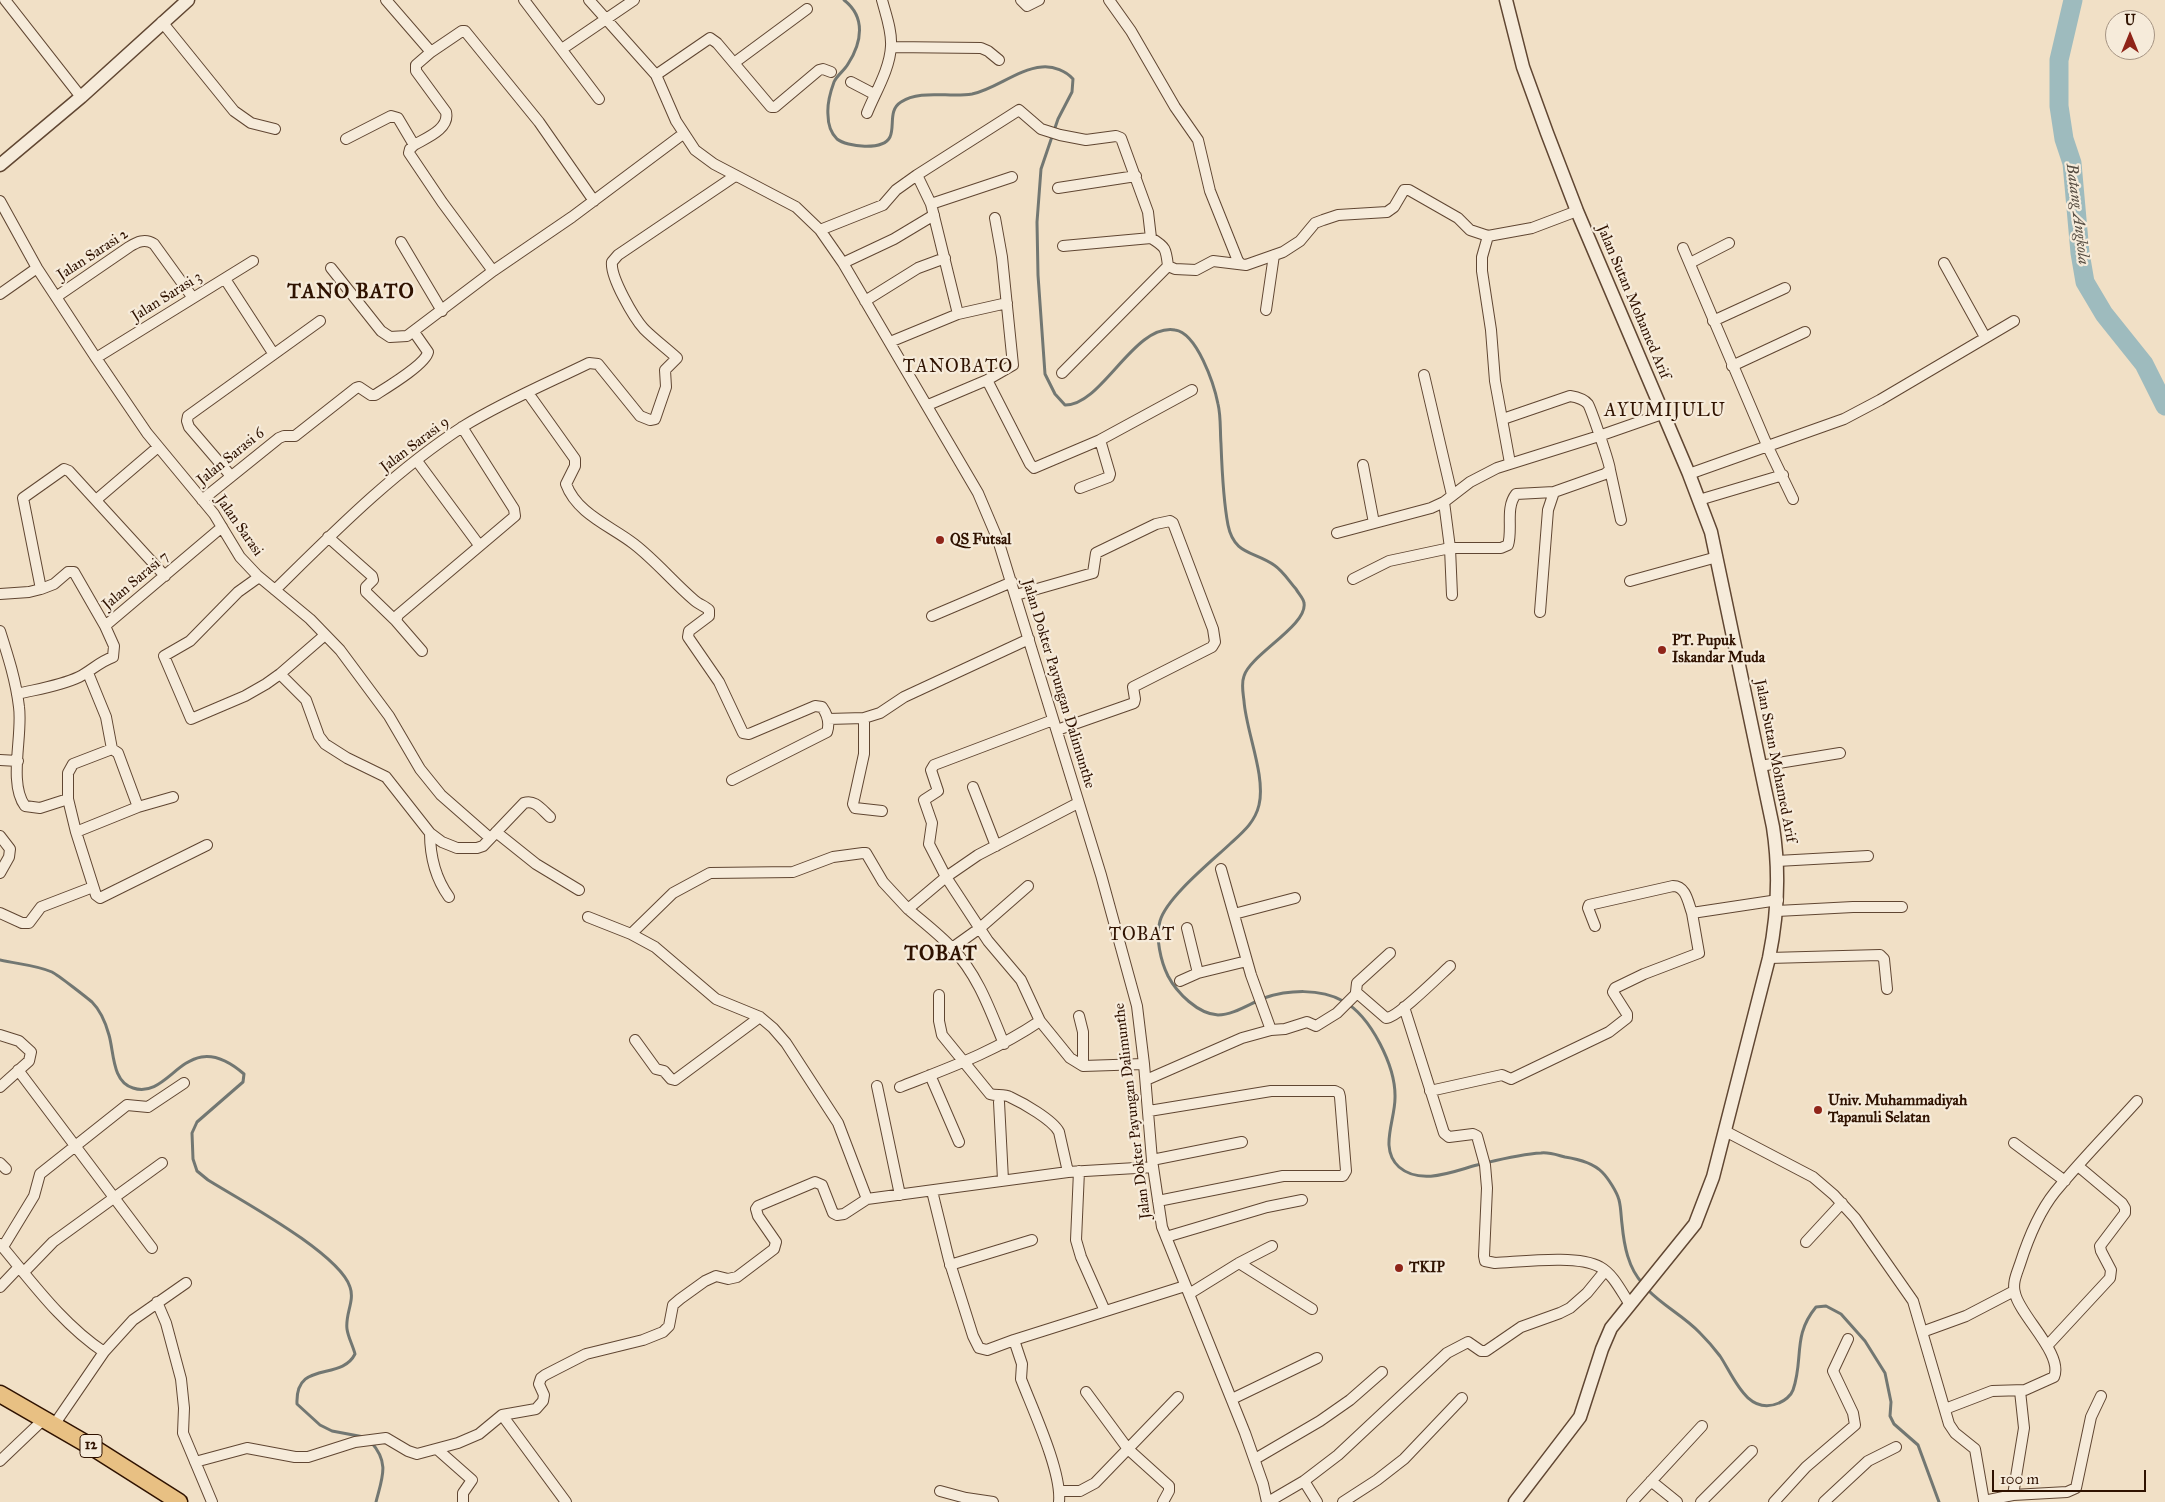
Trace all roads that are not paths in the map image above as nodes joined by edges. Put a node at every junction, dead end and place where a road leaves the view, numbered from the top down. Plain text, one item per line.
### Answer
1 (2, 0) edge
2 (188, 0) edge
3 (386, 0) edge
4 (524, 0) edge
5 (589, 0) edge
6 (634, 0) edge
7 (882, 0) edge
8 (1021, 0) edge
9 (1039, 0) edge
10 (1109, 0) edge
11 (1506, 0) edge
12 (807, 8) dead end
13 (606, 18) junction
14 (162, 22) junction
15 (891, 47) junction
16 (562, 49) junction
17 (431, 52) junction
18 (999, 60) dead end
19 (734, 63) junction
20 (831, 72) dead end
21 (656, 75) junction
22 (851, 82) dead end
23 (874, 94) junction
24 (81, 97) junction
25 (599, 99) dead end
26 (866, 113) dead end
27 (275, 129) dead end
28 (683, 134) junction
29 (346, 139) dead end
30 (414, 145) junction
31 (0, 166) edge
32 (917, 175) junction
33 (735, 176) junction
34 (1136, 176) junction
35 (1012, 177) dead end
36 (1058, 188) dead end
37 (0, 201) edge
38 (594, 201) junction
39 (932, 204) junction
40 (1577, 211) junction
41 (934, 215) junction
42 (995, 218) dead end
43 (820, 230) junction
44 (1488, 236) junction
45 (1151, 238) junction
46 (400, 242) dead end
47 (1729, 243) dead end
48 (1063, 246) dead end
49 (1683, 248) dead end
50 (1274, 255) junction
51 (945, 258) junction
52 (253, 261) dead end
53 (843, 263) junction
54 (1690, 263) junction
55 (1944, 263) dead end
56 (1241, 264) junction
57 (1168, 266) junction
58 (37, 268) junction
59 (331, 268) dead end
60 (493, 271) junction
61 (225, 279) junction
62 (1785, 288) dead end
63 (0, 294) edge
64 (56, 297) junction
65 (193, 298) junction
66 (865, 301) junction
67 (1007, 303) junction
68 (1266, 310) dead end
69 (442, 311) junction
70 (958, 314) junction
71 (320, 320) dead end
72 (1713, 321) junction
73 (2014, 321) dead end
74 (414, 332) junction
75 (1805, 332) dead end
76 (1985, 337) junction
77 (890, 342) junction
78 (272, 353) junction
79 (96, 358) junction
80 (1732, 366) junction
81 (1062, 374) dead end
82 (1424, 375) dead end
83 (987, 380) junction
84 (1192, 390) dead end
85 (528, 393) junction
86 (928, 405) junction
87 (1662, 414) junction
88 (1503, 419) junction
89 (462, 427) junction
90 (1598, 436) junction
91 (1100, 440) junction
92 (158, 446) junction
93 (1767, 446) junction
94 (417, 460) junction
95 (1510, 463) junction
96 (1363, 465) dead end
97 (1610, 470) junction
98 (1689, 474) junction
99 (1783, 475) junction
100 (231, 476) junction
101 (1080, 488) dead end
102 (1554, 492) junction
103 (1452, 495) junction
104 (1793, 499) dead end
105 (96, 500) junction
106 (202, 500) junction
107 (1699, 500) junction
108 (1444, 502) junction
109 (1621, 520) dead end
110 (1374, 524) junction
111 (222, 527) junction
112 (1337, 533) dead end
113 (328, 537) junction
114 (479, 545) junction
115 (1450, 548) junction
116 (1717, 558) junction
117 (165, 576) junction
118 (259, 577) junction
119 (1353, 579) dead end
120 (1630, 581) dead end
121 (1012, 582) junction
122 (41, 589) junction
123 (275, 590) junction
124 (0, 594) edge
125 (1016, 595) junction
126 (1452, 595) dead end
127 (1540, 612) dead end
128 (932, 616) dead end
129 (396, 621) junction
130 (105, 626) junction
131 (0, 631) edge
132 (325, 635) junction
133 (1029, 639) junction
134 (422, 651) dead end
135 (88, 673) junction
136 (280, 674) junction
137 (17, 694) junction
138 (864, 718) junction
139 (828, 719) junction
140 (1055, 725) junction
141 (112, 749) junction
142 (1840, 753) dead end
143 (0, 760) edge
144 (18, 761) junction
145 (1760, 766) junction
146 (732, 780) dead end
147 (972, 786) dead end
148 (173, 797) dead end
149 (68, 799) junction
150 (1078, 803) junction
151 (138, 807) junction
152 (882, 811) dead end
153 (550, 817) dead end
154 (76, 832) junction
155 (430, 833) junction
156 (493, 835) junction
157 (0, 836) edge
158 (207, 845) dead end
159 (996, 846) junction
160 (1868, 856) dead end
161 (1777, 861) junction
162 (1222, 869) dead end
163 (0, 873) edge
164 (946, 877) junction
165 (1028, 886) dead end
166 (93, 887) junction
167 (579, 890) dead end
168 (450, 898) dead end
169 (1295, 898) dead end
170 (1777, 906) junction
171 (1902, 907) dead end
172 (908, 909) junction
173 (0, 913) edge
174 (1692, 913) junction
175 (1234, 914) junction
176 (588, 917) dead end
177 (1595, 926) dead end
178 (980, 928) junction
179 (1187, 928) dead end
180 (631, 934) junction
181 (952, 948) junction
182 (1390, 953) dead end
183 (1769, 958) junction
184 (1247, 962) junction
185 (1450, 966) dead end
186 (1198, 973) junction
187 (1180, 981) dead end
188 (1887, 989) dead end
189 (939, 995) dead end
190 (1350, 1000) junction
191 (1404, 1007) junction
192 (1078, 1016) dead end
193 (760, 1017) junction
194 (1040, 1021) junction
195 (1271, 1030) junction
196 (0, 1035) edge
197 (635, 1040) dead end
198 (1004, 1044) junction
199 (964, 1062) junction
200 (1144, 1064) junction
201 (1083, 1066) junction
202 (18, 1070) junction
203 (930, 1075) junction
204 (1146, 1080) junction
205 (184, 1083) dead end
206 (877, 1086) dead end
207 (0, 1087) edge
208 (900, 1087) dead end
209 (1430, 1091) junction
210 (2137, 1101) dead end
211 (999, 1102) dead end
212 (1149, 1111) junction
213 (1725, 1131) junction
214 (959, 1142) dead end
215 (1242, 1142) dead end
216 (2014, 1143) dead end
217 (75, 1146) junction
218 (162, 1163) dead end
219 (1153, 1163) junction
220 (2078, 1166) junction
221 (1079, 1171) junction
222 (1068, 1172) junction
223 (1004, 1180) junction
224 (2065, 1181) junction
225 (932, 1191) junction
226 (900, 1195) junction
227 (114, 1198) junction
228 (867, 1199) junction
229 (1302, 1200) dead end
230 (1158, 1201) junction
231 (1842, 1203) junction
232 (1166, 1238) junction
233 (1032, 1240) dead end
234 (1806, 1242) dead end
235 (1, 1245) edge
236 (1272, 1246) dead end
237 (152, 1248) dead end
238 (1239, 1262) junction
239 (950, 1265) junction
240 (21, 1270) junction
241 (1605, 1271) junction
242 (186, 1283) dead end
243 (0, 1287) edge
244 (1187, 1290) junction
245 (2014, 1291) junction
246 (1633, 1299) junction
247 (157, 1302) junction
248 (1312, 1309) dead end
249 (1105, 1310) junction
250 (1922, 1332) junction
251 (1848, 1339) dead end
252 (1014, 1340) junction
253 (2046, 1346) junction
254 (104, 1352) junction
255 (1317, 1358) dead end
256 (1382, 1372) dead end
257 (2020, 1391) junction
258 (1086, 1392) dead end
259 (0, 1394) edge
260 (1178, 1396) dead end
261 (2101, 1396) dead end
262 (1462, 1398) dead end
263 (1232, 1399) junction
264 (1945, 1409) junction
265 (502, 1415) junction
266 (49, 1422) junction
267 (1702, 1426) dead end
268 (1896, 1447) dead end
269 (1128, 1449) junction
270 (438, 1450) junction
271 (1752, 1451) dead end
272 (1255, 1459) junction
273 (0, 1461) edge
274 (195, 1462) junction
275 (1304, 1481) junction
276 (1651, 1481) junction
277 (940, 1491) dead end
278 (1060, 1491) junction
279 (2013, 1495) junction
280 (1984, 1501) edge
281 (179, 1502) edge
282 (212, 1502) edge
283 (463, 1502) edge
284 (566, 1502) edge
285 (993, 1502) edge
286 (1059, 1502) edge
287 (1163, 1502) edge
288 (1267, 1502) edge
289 (1317, 1502) edge
290 (1345, 1502) edge
291 (1515, 1502) edge
292 (1632, 1502) edge
293 (1677, 1502) edge
294 (1701, 1502) edge
295 (1774, 1502) edge
296 (1824, 1502) edge

1 - 24 street
2 - 14 street
3 - 17 street
4 - 16 street
5 - 13 street, Jalan Dokter Payungan Dalimunthe
6 - 13 street
7 - 15 street
8 - 9 street
10 - 56 street
11 - 40 street, Jalan Sutan Mohamed Arif
12 - 19 street
13 - 16 street
13 - 21 street, Jalan Dokter Payungan Dalimunthe
14 - 24 street
14 - 27 street
15 - 18 street
15 - 23 street
16 - 25 street
17 - 30 street
17 - 38 street
19 - 20 street
19 - 21 street
21 - 28 street, Jalan Dokter Payungan Dalimunthe
22 - 23 street
23 - 26 street
24 - 31 street
28 - 33 street, Jalan Dokter Payungan Dalimunthe
28 - 38 street
29 - 30 street
30 - 60 street
32 - 34 street
32 - 39 street
32 - 43 street
33 - 43 street, Jalan Dokter Payungan Dalimunthe
33 - 85 street, Jalan Sarasi 9
34 - 36 street
34 - 45 street
35 - 39 street
37 - 58 street, Jalan Sarasi
38 - 60 street
39 - 41 street
40 - 44 street
40 - 87 street, Jalan Sutan Mohamed Arif
41 - 51 street
41 - 53 street
42 - 67 street
43 - 53 street, Jalan Dokter Payungan Dalimunthe
44 - 50 street
44 - 88 street
45 - 48 street
45 - 57 street
46 - 69 street
47 - 54 street
49 - 54 street
50 - 56 street
50 - 68 street
51 - 66 street
51 - 70 street
52 - 61 street, Jalan Sarasi 3
53 - 66 street, Jalan Dokter Payungan Dalimunthe
54 - 72 street
55 - 76 street
56 - 57 street
57 - 81 street
58 - 63 street
58 - 64 street, Jalan Sarasi
59 - 74 street
60 - 69 street
61 - 65 street, Jalan Sarasi 3
61 - 78 street
62 - 72 street
64 - 65 street, Jalan Sarasi 2
64 - 79 street, Jalan Sarasi
65 - 79 street, Jalan Sarasi 3
66 - 77 street, Jalan Dokter Payungan Dalimunthe
67 - 70 street
67 - 83 street
69 - 74 street
70 - 77 street
71 - 78 street
72 - 80 street
73 - 76 street
74 - 100 street, Jalan Sarasi 6
75 - 80 street
76 - 93 street
77 - 86 street, Jalan Dokter Payungan Dalimunthe
78 - 100 street
79 - 92 street, Jalan Sarasi
80 - 93 street
82 - 103 street
83 - 86 street
83 - 91 street
84 - 91 street
85 - 89 street, Jalan Sarasi 9
85 - 139 street
86 - 121 street, Jalan Dokter Payungan Dalimunthe
87 - 90 street
87 - 98 street, Jalan Sutan Mohamed Arif
88 - 90 street
88 - 95 street
89 - 94 street, Jalan Sarasi 9
89 - 114 street
90 - 95 street
90 - 97 street
91 - 101 street
92 - 105 street
92 - 106 street, Jalan Sarasi
93 - 98 street
93 - 99 street
94 - 113 street, Jalan Sarasi 9
94 - 114 street
95 - 103 street
96 - 110 street
97 - 102 street
97 - 109 street
98 - 107 street, Jalan Sutan Mohamed Arif
99 - 104 street
99 - 107 street
100 - 106 street, Jalan Sarasi 6
102 - 115 street
102 - 127 street
103 - 108 street
105 - 117 street
105 - 122 street
106 - 111 street, Jalan Sarasi
107 - 116 street, Jalan Sutan Mohamed Arif
108 - 110 street
108 - 115 street
110 - 112 street
111 - 117 street, Jalan Sarasi 7
111 - 118 street, Jalan Sarasi
113 - 123 street, Jalan Sarasi 9
113 - 129 street
114 - 129 street
115 - 119 street
115 - 126 street
116 - 120 street
116 - 145 street, Jalan Sutan Mohamed Arif
117 - 130 street, Jalan Sarasi 7
118 - 123 street, Jalan Sarasi
118 - 136 street
121 - 125 street, Jalan Dokter Payungan Dalimunthe
121 - 128 street
122 - 124 street
122 - 130 street
123 - 132 street, Jalan Sarasi
125 - 133 street, Jalan Dokter Payungan Dalimunthe
125 - 140 street
129 - 134 street
130 - 135 street, Jalan Sarasi 7
131 - 137 street
132 - 136 street
132 - 156 street, Jalan Sarasi
133 - 138 street
133 - 140 street, Jalan Dokter Payungan Dalimunthe
135 - 137 street, Jalan Sarasi 7
135 - 141 street
136 - 155 street
137 - 144 street
138 - 139 street
138 - 152 street
139 - 146 street
140 - 150 street, Jalan Dokter Payungan Dalimunthe
140 - 164 street
141 - 149 street
141 - 151 street
142 - 145 street
143 - 144 street
144 - 149 street
145 - 161 street, Jalan Sutan Mohamed Arif
147 - 159 street
148 - 151 street
149 - 154 street
150 - 159 street
150 - 200 street, Jalan Dokter Payungan Dalimunthe
151 - 154 street
153 - 156 street
154 - 166 street
155 - 156 street
155 - 168 street
156 - 167 street, Jalan Sarasi
157 - 163 street
158 - 166 street
159 - 164 street
160 - 161 street
161 - 170 street, Jalan Sutan Mohamed Arif
162 - 175 street
164 - 172 street
164 - 178 street
165 - 178 street
166 - 173 street
169 - 175 street
170 - 171 street
170 - 174 street
170 - 183 street, Jalan Sutan Mohamed Arif
172 - 180 street
172 - 181 street
174 - 177 street
174 - 209 street
175 - 184 street
176 - 180 street
178 - 181 street
178 - 194 street
179 - 186 street
180 - 193 street
181 - 198 street
182 - 190 street
183 - 188 street
183 - 213 street, Jalan Sutan Mohamed Arif
184 - 186 street
184 - 195 street
185 - 191 street
186 - 187 street
189 - 199 street
190 - 191 street
190 - 195 street
191 - 209 street
192 - 201 street
193 - 197 street
193 - 228 street
194 - 198 street
194 - 201 street
195 - 204 street
196 - 202 street
198 - 199 street
199 - 203 street
199 - 222 street
200 - 201 street
200 - 204 street, Jalan Dokter Payungan Dalimunthe
202 - 207 street
202 - 217 street
203 - 208 street
203 - 214 street
204 - 212 street, Jalan Dokter Payungan Dalimunthe
205 - 217 street
206 - 226 street
209 - 241 street
210 - 220 street
211 - 223 street
212 - 219 street, Jalan Dokter Payungan Dalimunthe
212 - 230 street
213 - 231 street
213 - 246 street, Jalan Sutan Mohamed Arif
215 - 219 street
216 - 224 street
217 - 227 street
217 - 235 street
218 - 227 street
219 - 221 street
219 - 230 street, Jalan Dokter Payungan Dalimunthe
220 - 224 street
220 - 253 street
221 - 222 street
221 - 249 street
222 - 223 street
223 - 225 street
224 - 245 street
225 - 226 street
225 - 239 street
226 - 228 street
227 - 237 street
227 - 240 street
228 - 265 street
229 - 232 street
230 - 232 street, Jalan Dokter Payungan Dalimunthe
231 - 234 street
231 - 250 street
232 - 244 street, Jalan Dokter Payungan Dalimunthe
233 - 239 street
235 - 240 street
236 - 238 street
238 - 244 street
238 - 248 street
239 - 252 street
240 - 243 street
240 - 254 street
241 - 246 street
241 - 275 street
242 - 247 street
244 - 249 street
244 - 263 street, Jalan Dokter Payungan Dalimunthe
245 - 250 street
245 - 253 street
246 - 291 street, Jalan Sutan Mohamed Arif
247 - 254 street
247 - 274 street
249 - 252 street
250 - 264 street
251 - 295 street
252 - 278 street
253 - 257 street
254 - 266 street
255 - 263 street
256 - 272 street
257 - 264 street
257 - 279 street
258 - 269 street
259 - 266 highway, 12
260 - 269 street
261 - 279 street
262 - 290 street
263 - 272 street, Jalan Dokter Payungan Dalimunthe
264 - 280 street
265 - 270 street
265 - 284 street
266 - 273 street
266 - 281 highway, 12
267 - 276 street
268 - 296 street
269 - 278 street
269 - 287 street
270 - 274 street
270 - 283 street
271 - 294 street
272 - 288 street, Jalan Dokter Payungan Dalimunthe
274 - 282 street
275 - 288 street
275 - 289 street
276 - 292 street
276 - 293 street
277 - 285 street
278 - 286 street
279 - 280 street

